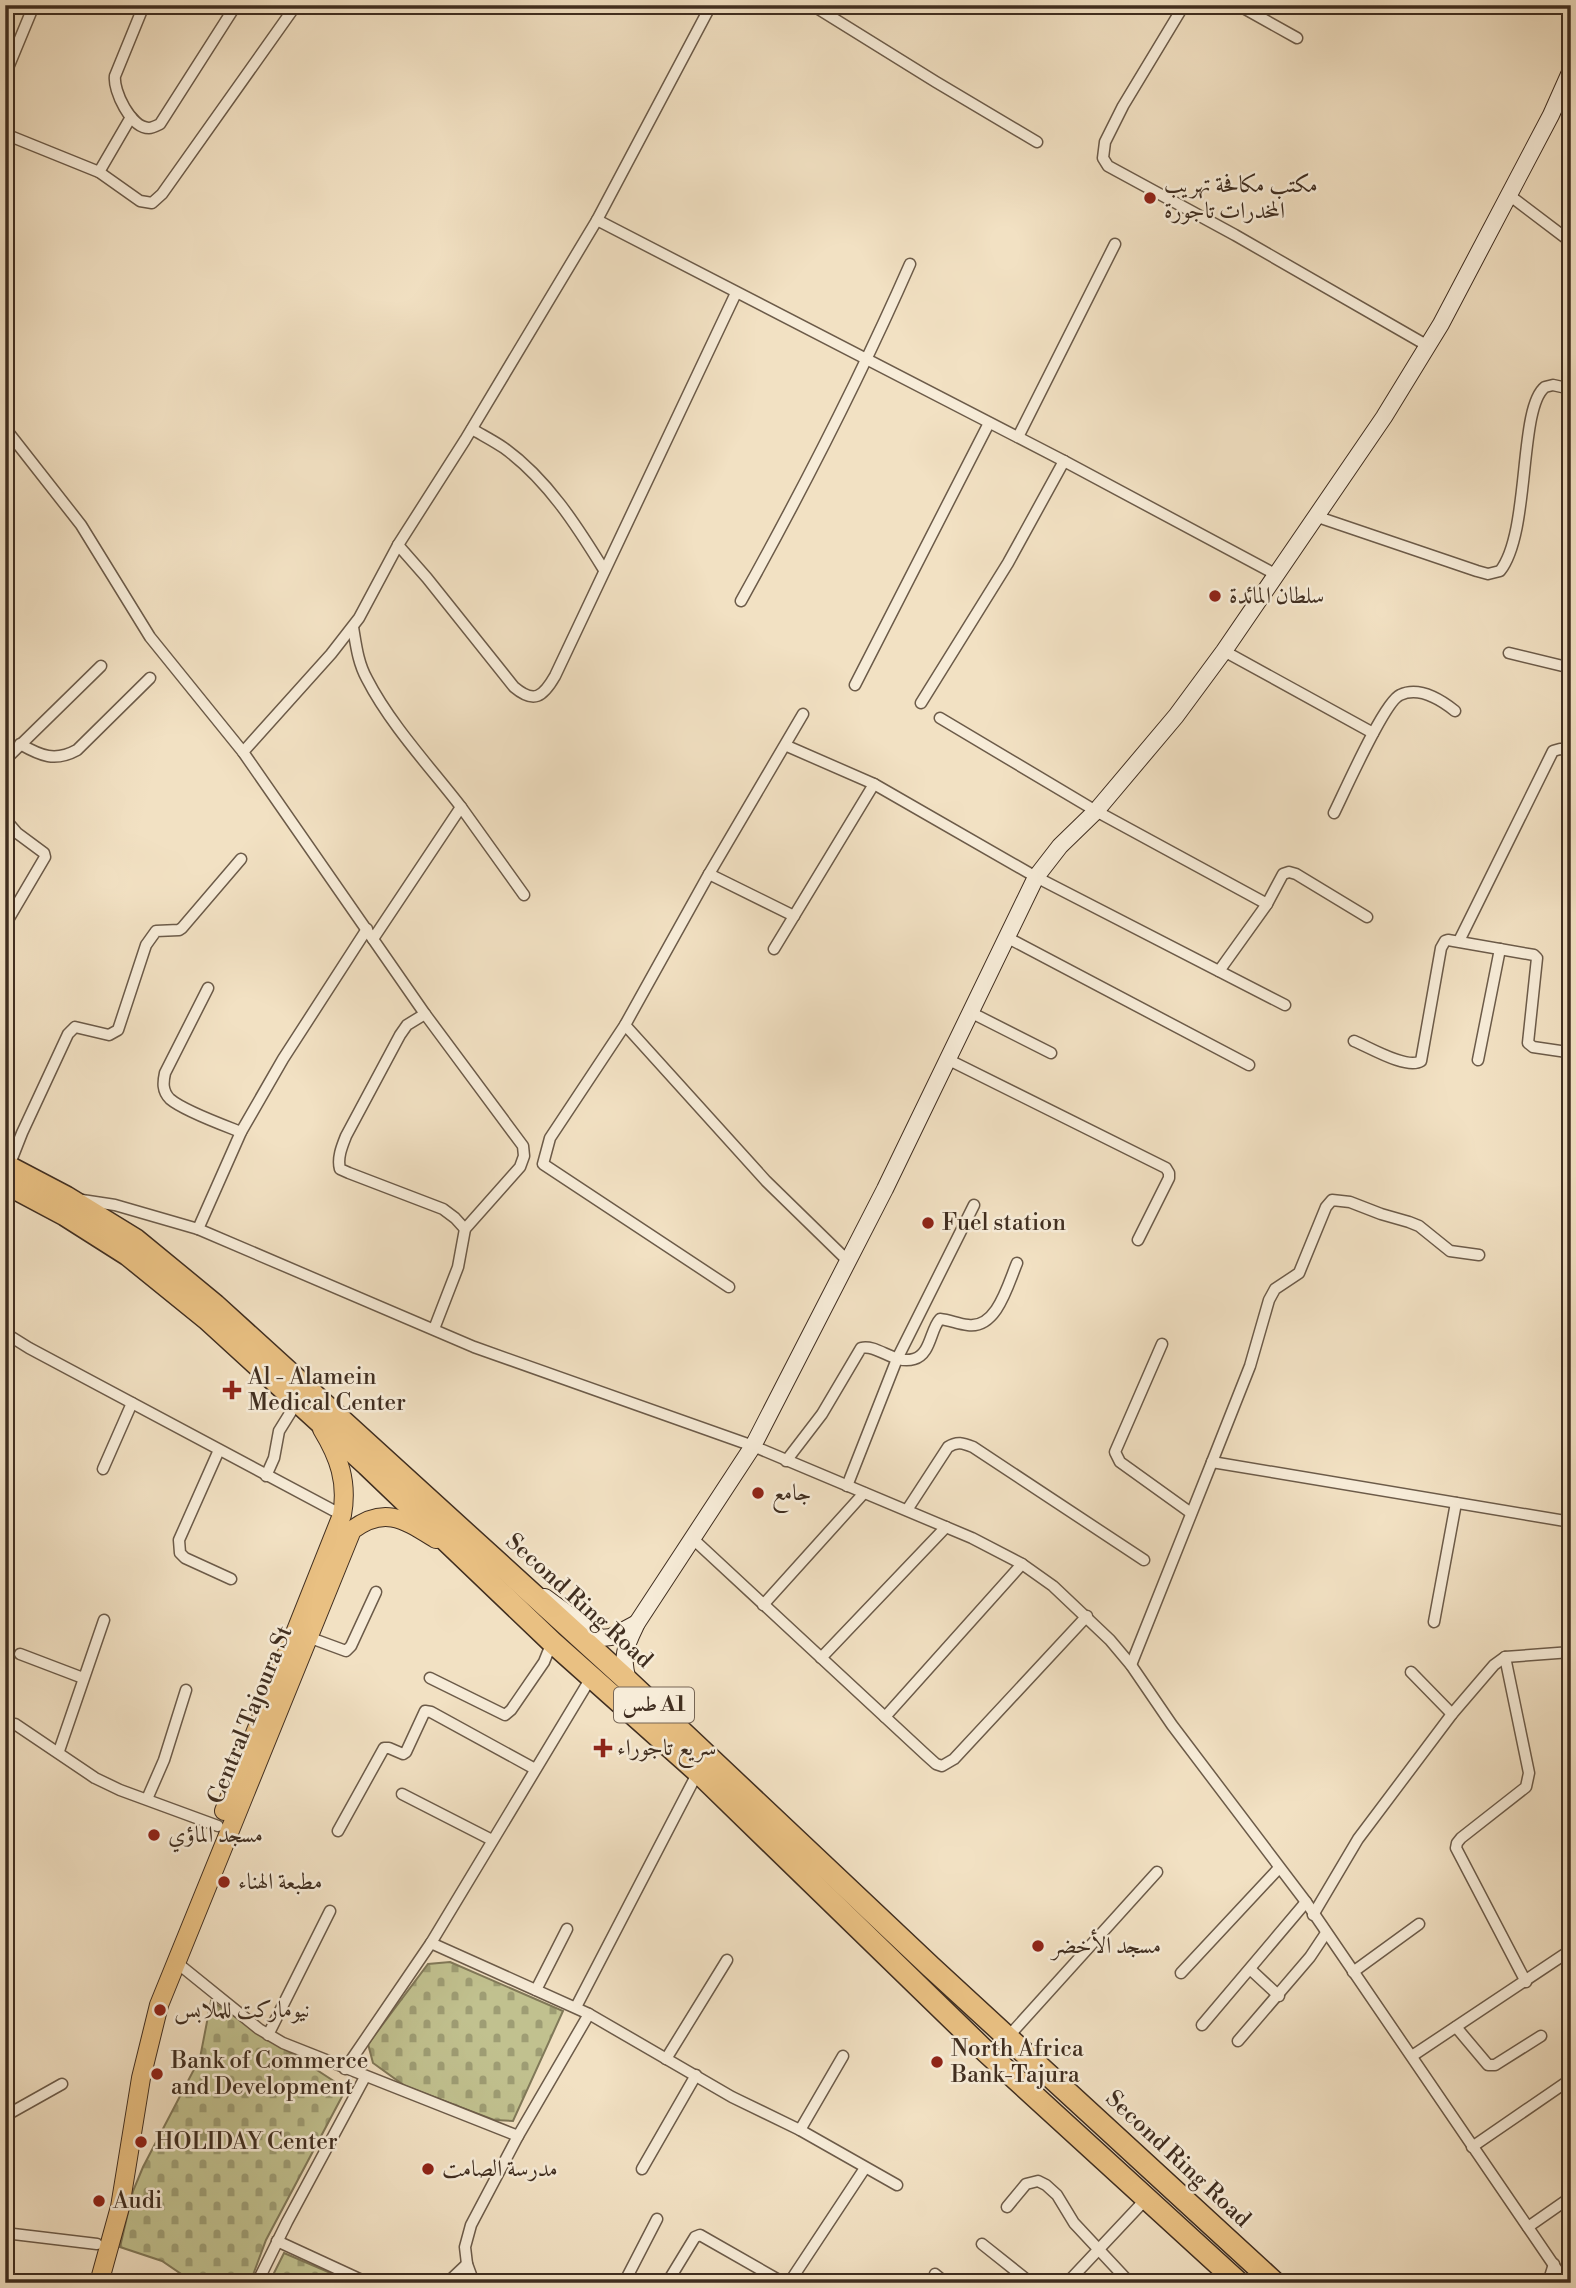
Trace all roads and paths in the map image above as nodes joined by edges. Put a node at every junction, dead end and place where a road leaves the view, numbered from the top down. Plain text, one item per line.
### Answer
1 (34, 5) edge
2 (144, 5) edge
3 (236, 5) edge
4 (296, 5) edge
5 (711, 5) edge
6 (812, 5) edge
7 (1184, 5) edge
8 (1238, 5) edge
9 (1297, 38) dead end
10 (1571, 70) edge
11 (5, 75) edge
12 (131, 117) junction
13 (5, 134) edge
14 (1037, 142) dead end
15 (99, 172) junction
16 (1509, 195) junction
17 (597, 220) junction
18 (1571, 242) edge
19 (1115, 244) dead end
20 (910, 264) dead end
21 (736, 293) junction
22 (1427, 346) junction
23 (868, 360) junction
24 (1571, 389) edge
25 (989, 423) junction
26 (5, 428) edge
27 (472, 429) junction
28 (1018, 437) junction
29 (1064, 461) junction
30 (1315, 516) junction
31 (398, 545) junction
32 (604, 570) junction
33 (1275, 574) junction
34 (741, 601) dead end
35 (353, 627) junction
36 (1224, 651) junction
37 (1509, 653) dead end
38 (100, 666) dead end
39 (1571, 667) edge
40 (150, 678) dead end
41 (855, 685) dead end
42 (921, 703) dead end
43 (1455, 710) dead end
44 (803, 714) dead end
45 (940, 718) dead end
46 (1373, 733) junction
47 (20, 744) junction
48 (787, 746) junction
49 (1571, 750) edge
50 (243, 752) junction
51 (5, 760) edge
52 (874, 784) junction
53 (461, 807) junction
54 (1096, 811) junction
55 (1334, 813) dead end
56 (5, 819) edge
57 (241, 859) dead end
58 (709, 874) junction
59 (1036, 877) junction
60 (524, 895) dead end
61 (1266, 904) junction
62 (794, 916) junction
63 (1367, 917) dead end
64 (5, 925) edge
65 (370, 934) junction
66 (1008, 938) junction
67 (1459, 941) junction
68 (774, 948) dead end
69 (1500, 949) junction
70 (1219, 971) junction
71 (208, 988) dead end
72 (1285, 1005) dead end
73 (970, 1012) junction
74 (425, 1014) junction
75 (625, 1025) junction
76 (1354, 1041) dead end
77 (1567, 1052) dead end
78 (1051, 1053) dead end
79 (947, 1059) junction
80 (1478, 1060) dead end
81 (1249, 1065) dead end
82 (242, 1132) junction
83 (7, 1171) edge
84 (66, 1197) junction
85 (974, 1205) dead end
86 (198, 1229) junction
87 (466, 1229) junction
88 (1138, 1240) dead end
89 (1479, 1255) dead end
90 (848, 1261) junction
91 (1017, 1263) dead end
92 (729, 1287) dead end
93 (434, 1329) junction
94 (5, 1333) edge
95 (1162, 1344) dead end
96 (897, 1359) junction
97 (297, 1402) junction
98 (132, 1403) junction
99 (318, 1422) junction
100 (754, 1447) junction
101 (219, 1450) junction
102 (786, 1461) junction
103 (1212, 1462) junction
104 (103, 1469) dead end
105 (266, 1476) junction
106 (847, 1486) junction
107 (864, 1493) junction
108 (1456, 1503) junction
109 (907, 1510) junction
110 (1191, 1513) junction
111 (342, 1515) junction
112 (1571, 1522) edge
113 (946, 1527) junction
114 (692, 1538) junction
115 (463, 1556) junction
116 (1144, 1560) dead end
117 (1023, 1564) junction
118 (231, 1579) dead end
119 (523, 1586) junction
120 (376, 1592) dead end
121 (763, 1605) junction
122 (1087, 1616) junction
123 (104, 1620) dead end
124 (1434, 1622) dead end
125 (637, 1623) junction
126 (308, 1637) junction
127 (552, 1642) junction
128 (1571, 1652) edge
129 (20, 1654) dead end
130 (1505, 1657) junction
131 (821, 1658) junction
132 (1131, 1665) junction
133 (1411, 1672) dead end
134 (592, 1676) junction
135 (83, 1678) junction
136 (430, 1678) dead end
137 (628, 1681) junction
138 (186, 1690) dead end
139 (1452, 1714) junction
140 (885, 1717) junction
141 (15, 1724) dead end
142 (59, 1751) junction
143 (536, 1769) junction
144 (698, 1772) junction
145 (402, 1794) dead end
146 (147, 1799) junction
147 (218, 1826) junction
148 (338, 1831) dead end
149 (492, 1840) junction
150 (1279, 1868) junction
151 (1157, 1872) dead end
152 (1306, 1902) junction
153 (330, 1911) dead end
154 (1313, 1915) junction
155 (188, 1917) junction
156 (1419, 1924) dead end
157 (567, 1929) dead end
158 (1326, 1933) junction
159 (431, 1943) junction
160 (907, 1944) junction
161 (1571, 1950) edge
162 (727, 1960) dead end
163 (891, 1960) junction
164 (176, 1962) junction
165 (1250, 1969) junction
166 (1353, 1972) junction
167 (1181, 1973) dead end
168 (1526, 1982) junction
169 (949, 1985) junction
170 (536, 1990) junction
171 (1279, 1996) junction
172 (930, 1999) junction
173 (576, 2007) junction
174 (589, 2014) junction
175 (1202, 2025) dead end
176 (1457, 2027) junction
177 (268, 2035) junction
178 (1541, 2036) dead end
179 (1007, 2038) junction
180 (1238, 2041) dead end
181 (843, 2056) dead end
182 (1412, 2056) junction
183 (666, 2059) junction
184 (345, 2069) junction
185 (696, 2076) junction
186 (365, 2077) junction
187 (1571, 2079) edge
188 (62, 2084) dead end
189 (5, 2116) edge
190 (800, 2130) junction
191 (518, 2136) junction
192 (1472, 2147) junction
193 (865, 2168) junction
194 (642, 2169) dead end
195 (897, 2185) dead end
196 (1571, 2197) edge
197 (1146, 2199) junction
198 (1007, 2207) dead end
199 (657, 2219) dead end
200 (1528, 2227) junction
201 (5, 2233) edge
202 (277, 2241) junction
203 (97, 2244) junction
204 (982, 2244) dead end
205 (1097, 2249) junction
206 (467, 2264) junction
207 (1554, 2264) junction
208 (935, 2274) dead end
209 (1075, 2280) edge
210 (87, 2283) edge
211 (99, 2283) edge
212 (257, 2283) edge
213 (368, 2283) edge
214 (447, 2283) edge
215 (474, 2283) edge
216 (624, 2283) edge
217 (667, 2283) edge
218 (786, 2283) edge
219 (946, 2283) edge
220 (1031, 2283) edge
221 (1130, 2283) edge
222 (1239, 2283) edge
223 (1275, 2283) edge
224 (1548, 2283) edge
225 (1566, 2283) edge

1 - 11 street
2 - 12 street
3 - 12 street
4 - 15 street
5 - 17 street
6 - 14 street
7 - 22 street
8 - 9 street
10 - 16 main road
12 - 15 street
13 - 15 street
16 - 18 street
16 - 22 main road
17 - 21 street
17 - 27 street
19 - 28 street
20 - 23 street
21 - 23 street
21 - 32 street
22 - 30 main road
23 - 25 street
23 - 34 street
24 - 30 street
25 - 28 street
25 - 41 street
26 - 50 street
27 - 31 street
27 - 32 street
28 - 29 street
29 - 33 street
29 - 42 street
30 - 33 main road
31 - 32 street
31 - 35 street
33 - 36 main road
35 - 50 street
35 - 53 street
36 - 46 street
36 - 54 main road
37 - 39 street
38 - 47 street
40 - 47 street
43 - 46 street
44 - 48 street
45 - 54 street
46 - 55 street
47 - 51 street
48 - 52 street
48 - 58 street
49 - 67 street
50 - 65 street
52 - 59 street
52 - 62 street
53 - 60 street
53 - 65 street
54 - 59 main road
54 - 61 street
56 - 64 street
57 - 83 street
58 - 62 street
58 - 75 street
59 - 66 main road
59 - 70 street
61 - 63 street
61 - 70 street
62 - 68 street
65 - 74 street
65 - 82 street
66 - 73 main road
66 - 81 street
67 - 69 street
67 - 76 street
69 - 77 street
69 - 80 street
70 - 72 street
71 - 82 street
73 - 78 street
73 - 79 main road
74 - 87 street
74 - 87 street
75 - 90 street
75 - 92 street
79 - 88 street
79 - 90 main road
82 - 86 street
83 - 84 highway, Second Ring Road / طس A1
83 - 97 highway, Second Ring Road / طس A1
84 - 86 street
84 - 119 highway, Second Ring Road / طس A1
85 - 96 street
86 - 93 street
87 - 93 street
89 - 103 street
90 - 100 main road
91 - 96 street
93 - 100 street
94 - 98 street
95 - 110 street
96 - 102 street
96 - 106 street
97 - 99 highway, Second Ring Road / طس A1
97 - 105 street
98 - 101 street
98 - 104 street
99 - 111 main road, Central Tajoura St
99 - 115 highway, Second Ring Road / طس A1
100 - 102 street
100 - 114 main road
101 - 105 street
101 - 118 street
102 - 106 street
103 - 108 street
103 - 110 street
105 - 111 street
106 - 107 street
107 - 109 street
107 - 121 street
108 - 112 street
108 - 124 street
109 - 113 street
109 - 116 street
110 - 132 street
111 - 147 main road, Central Tajoura St
113 - 117 street
113 - 131 street
114 - 121 street
114 - 125 main road
115 - 126 main road, Central Tajoura St
115 - 127 highway, Second Ring Road / طس A1
117 - 122 street
117 - 140 street
119 - 125 main road
119 - 137 highway, Second Ring Road / طس A1
120 - 126 street
121 - 131 street
122 - 132 street
122 - 140 street
123 - 135 street
125 - 137 main road
126 - 155 main road, Central Tajoura St
127 - 134 highway, Second Ring Road / طس A1
127 - 136 street
128 - 130 street
129 - 135 street
130 - 139 street
130 - 168 street
131 - 140 street
132 - 150 street
133 - 139 street
134 - 143 street
134 - 144 highway, Second Ring Road / طس A1
135 - 142 street
137 - 160 highway, Second Ring Road / طس A1
138 - 146 street
139 - 154 street
141 - 142 street
142 - 146 street
143 - 148 street
143 - 149 street
144 - 163 highway, Second Ring Road / طس A1
144 - 173 street
145 - 149 street
146 - 147 street
147 - 155 main road, Central Tajoura St
149 - 159 street
150 - 152 street
150 - 167 street
151 - 179 street
152 - 154 street
152 - 165 street
153 - 177 street
154 - 158 street
155 - 164 main road, Central Tajoura St
155 - 203 main road, Central Tajoura St
156 - 166 street
157 - 170 street
158 - 166 street
158 - 171 street
159 - 170 street
159 - 184 street
160 - 163 highway
160 - 169 highway, Second Ring Road / طس A1
161 - 168 street
162 - 183 street
163 - 172 highway, Second Ring Road / طس A1
164 - 177 street
164 - 211 main road, Central Tajoura St
165 - 171 street
165 - 175 street
166 - 182 street
168 - 176 street
169 - 172 highway
169 - 179 highway, Second Ring Road / طس A1
170 - 173 street
171 - 180 street
172 - 197 highway, Second Ring Road / طس A1
173 - 174 street
174 - 183 street
174 - 191 street
176 - 178 street
176 - 182 street
177 - 184 street
179 - 223 highway, Second Ring Road / طس A1
181 - 190 street
182 - 192 street
183 - 185 street
184 - 186 street
185 - 190 street
185 - 194 street
186 - 191 street
186 - 202 street
187 - 192 street
188 - 189 street
190 - 193 street
191 - 206 street
192 - 200 street
193 - 195 street
193 - 218 street
196 - 200 street
197 - 205 street
197 - 222 highway, Second Ring Road / طس A1
198 - 205 street
199 - 216 street
200 - 207 street
201 - 203 street
202 - 212 street
202 - 213 street
203 - 210 main road, Central Tajoura St
204 - 220 street
205 - 209 street
205 - 221 street
206 - 214 street
206 - 215 street
207 - 224 street
207 - 225 street
208 - 219 street
217 - 218 street

